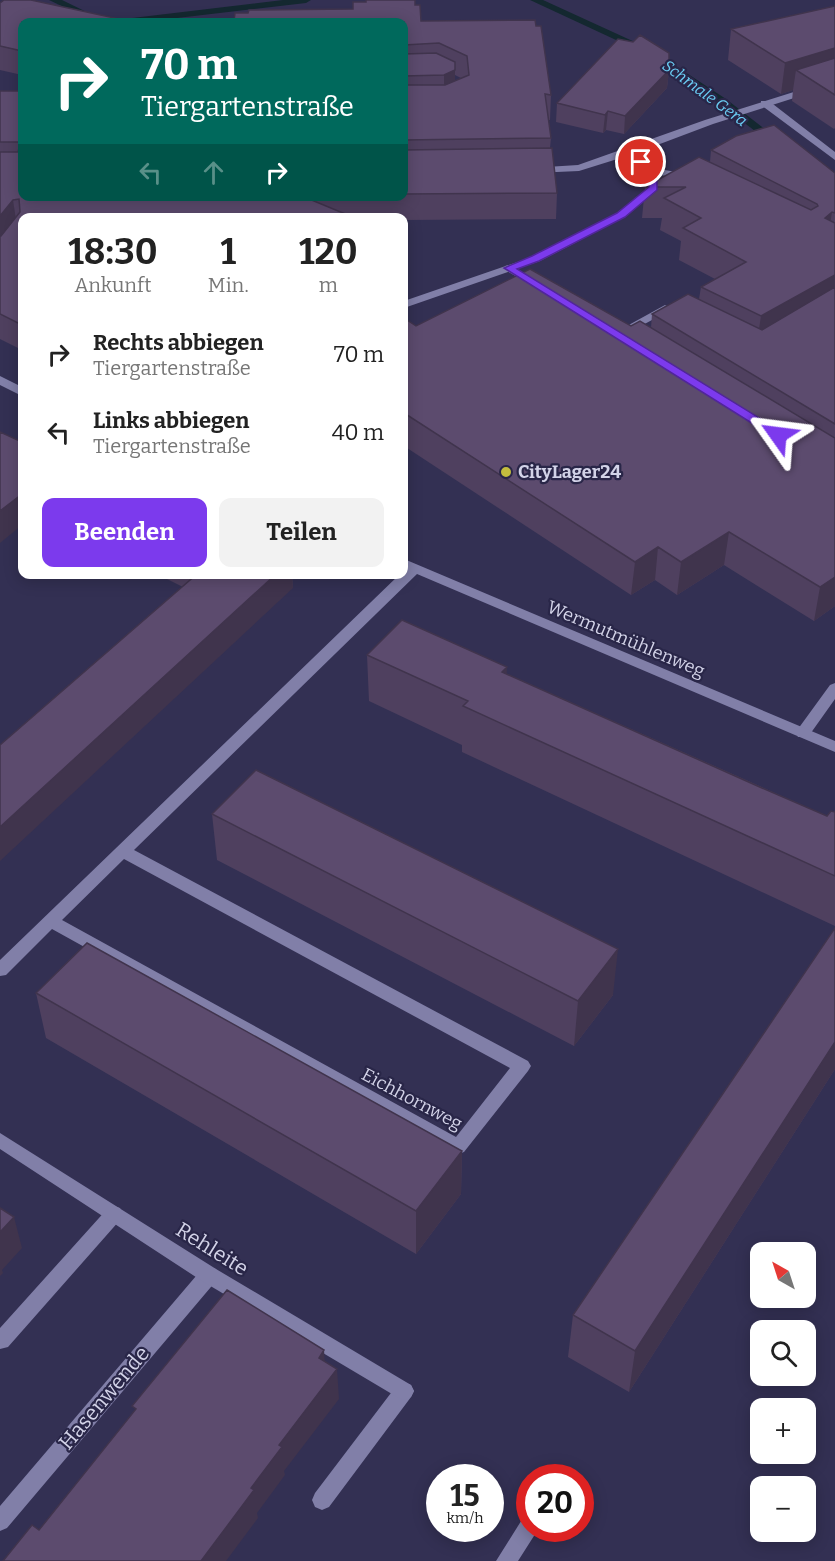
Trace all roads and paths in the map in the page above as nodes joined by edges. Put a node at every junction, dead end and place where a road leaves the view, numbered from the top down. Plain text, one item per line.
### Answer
1 (835, 82) edge
2 (762, 104) junction
3 (629, 152) junction
4 (835, 157) edge
5 (524, 171) edge
6 (653, 171) junction
7 (702, 184) edge
8 (509, 268) junction
9 (550, 293) edge
10 (408, 304) edge
11 (685, 319) edge
12 (617, 335) edge
13 (0, 380) edge
14 (18, 390) edge
15 (409, 566) edge
16 (396, 579) edge
17 (835, 688) edge
18 (803, 734) junction
19 (835, 747) edge
20 (123, 851) junction
21 (51, 921) junction
22 (0, 970) edge
23 (0, 1140) edge
24 (114, 1214) junction
25 (209, 1275) junction
26 (1, 1341) edge
27 (322, 1500) dead end
28 (0, 1521) edge
29 (519, 1542) edge
30 (506, 1561) edge

1 - 2 street
2 - 3 street
2 - 4 street
3 - 5 street
3 - 6 street
6 - 7 street
6 - 8 street
8 - 9 street
8 - 10 street
11 - 12 street
13 - 14 street
15 - 18 street, Wermutmühlenweg
16 - 20 street
17 - 18 street
18 - 19 street, Wermutmühlenweg
20 - 21 street
20 - 21 street, Eichhornweg
21 - 22 street
23 - 24 street, Rehleite
24 - 25 street, Rehleite
24 - 26 street
25 - 27 street, Rehleite
25 - 28 street, Hasenwende
29 - 30 street

